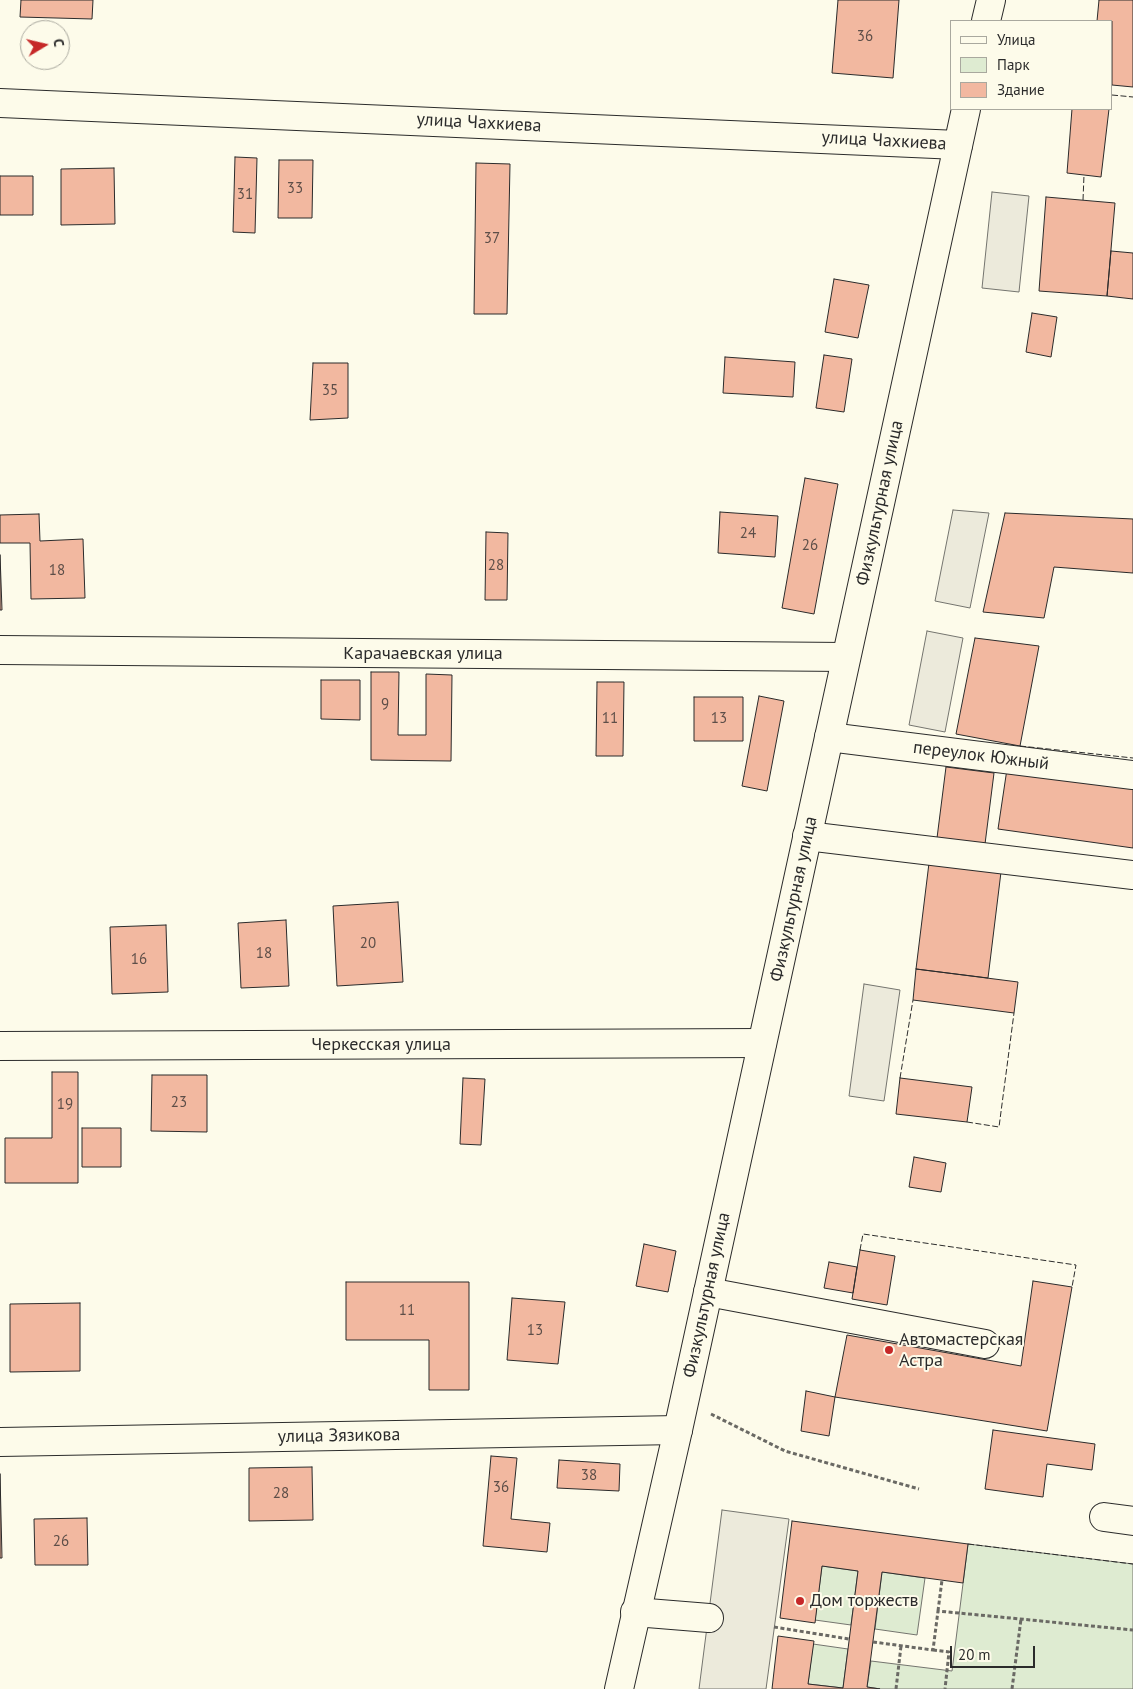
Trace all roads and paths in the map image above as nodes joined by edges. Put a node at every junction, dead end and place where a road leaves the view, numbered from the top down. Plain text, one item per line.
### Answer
1 (991, 0) edge
2 (986, 20) edge
3 (0, 103) edge
4 (966, 110) edge
5 (958, 145) junction
6 (0, 650) edge
7 (846, 657) junction
8 (829, 737) junction
9 (1133, 775) edge
10 (807, 836) junction
11 (1133, 874) edge
12 (762, 1043) junction
13 (0, 1046) edge
14 (708, 1292) junction
15 (985, 1344) dead end
16 (684, 1400) junction
17 (678, 1430) junction
18 (0, 1442) edge
19 (919, 1489) dead end
20 (1104, 1517) dead end
21 (1133, 1522) edge
22 (942, 1580) dead end
23 (938, 1610) junction
24 (635, 1612) junction
25 (708, 1618) dead end
26 (1021, 1619) junction
27 (774, 1628) dead end
28 (1133, 1630) edge
29 (849, 1639) dead end
30 (873, 1642) dead end
31 (901, 1646) junction
32 (932, 1650) junction
33 (619, 1689) edge
34 (896, 1689) edge
35 (945, 1689) edge
36 (1012, 1689) edge

1 - 2 street
3 - 5 street, улица Чахкиева
4 - 5 street, Физкультурная улица
5 - 7 street, Физкультурная улица
6 - 7 street, Карачаевская улица
7 - 8 street, Физкультурная улица
8 - 9 street, переулок Южный
8 - 10 street, Физкультурная улица
10 - 11 street
10 - 12 street, Физкультурная улица
12 - 13 street, Черкесская улица
12 - 14 street, Физкультурная улица
14 - 15 street
14 - 16 street, Физкультурная улица
16 - 17 street, Физкультурная улица
16 - 19 path
17 - 18 street, улица Зязикова
17 - 24 street, Физкультурная улица
20 - 21 street
22 - 23 path
23 - 26 path
23 - 32 path
24 - 25 street
24 - 33 street, Физкультурная улица
26 - 28 path
26 - 36 path
27 - 29 path
30 - 31 path
31 - 32 path
31 - 34 path
32 - 35 path

